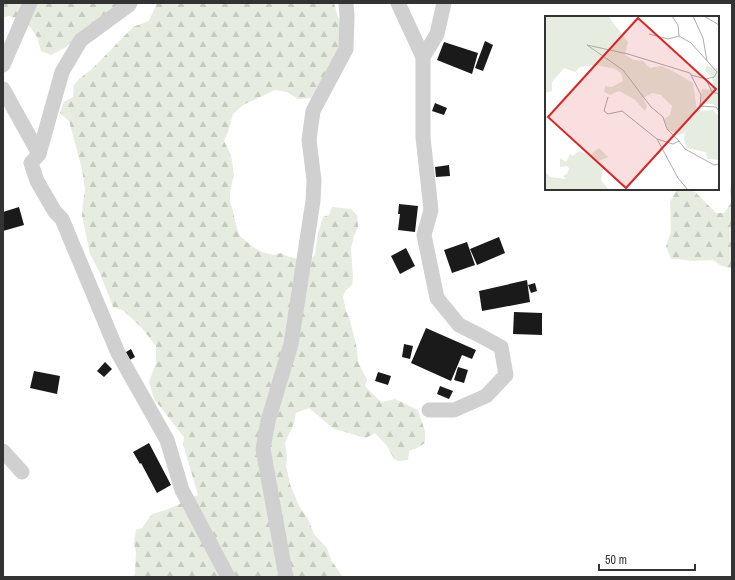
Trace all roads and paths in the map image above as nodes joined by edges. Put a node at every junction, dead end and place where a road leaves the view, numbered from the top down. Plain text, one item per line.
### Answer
1 (30, 3) edge
2 (130, 3) edge
3 (346, 3) edge
4 (398, 3) edge
5 (444, 3) edge
6 (423, 57) junction
7 (3, 65) edge
8 (3, 89) edge
9 (40, 154) junction
10 (429, 410) dead end
11 (3, 451) edge
12 (22, 472) dead end
13 (228, 577) edge
14 (286, 577) edge

1 - 7 street
2 - 9 street
3 - 14 street
4 - 6 street
5 - 6 street
6 - 10 street
8 - 9 street
9 - 13 street
11 - 12 street

